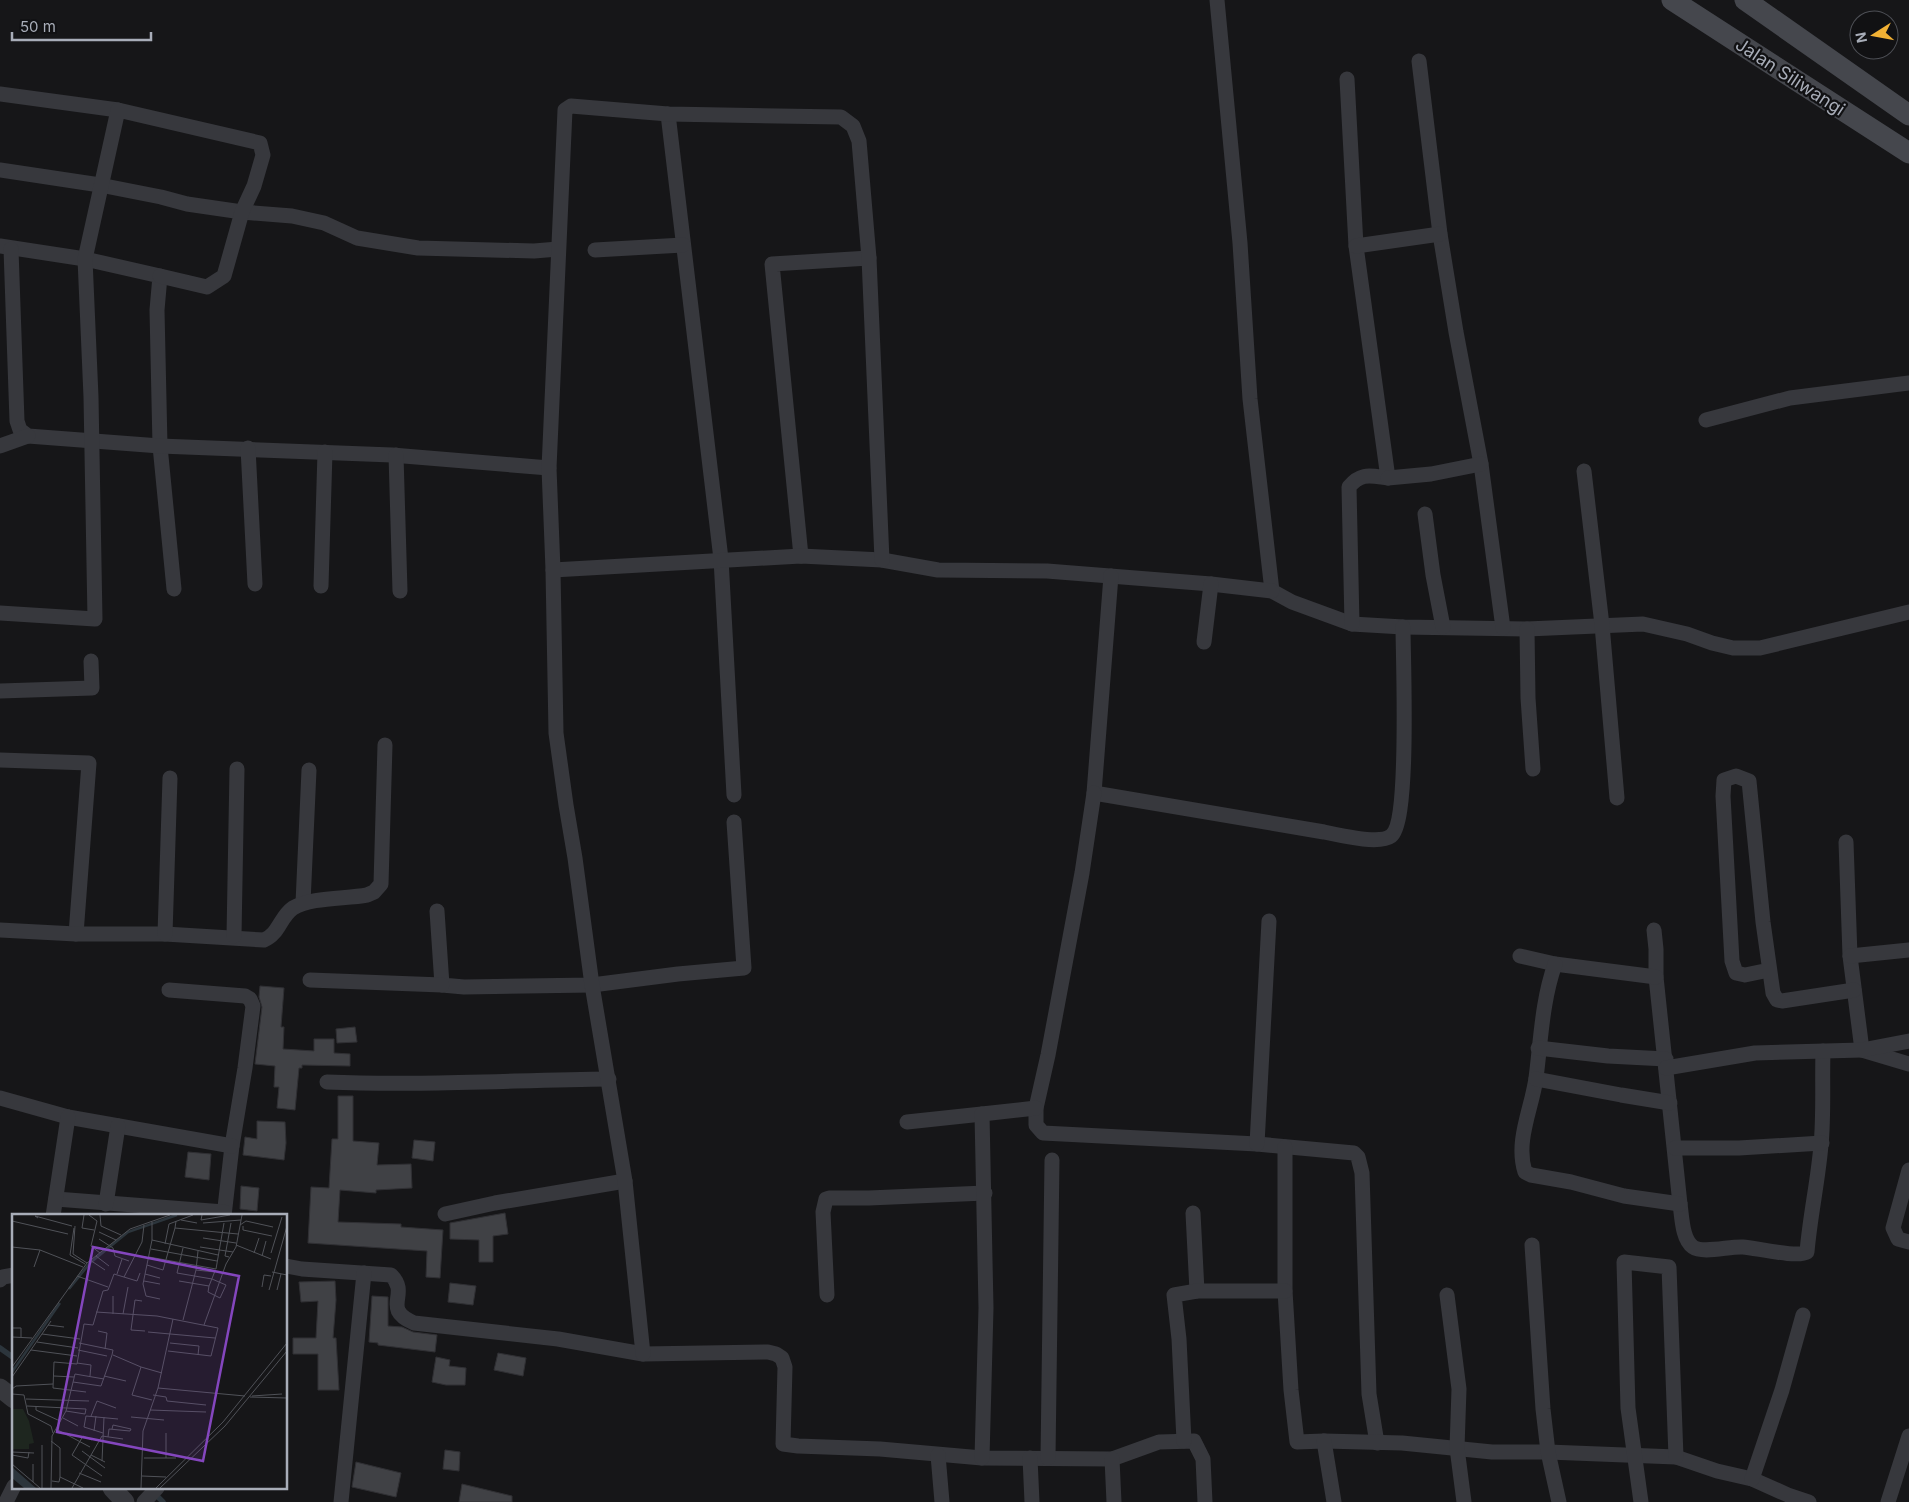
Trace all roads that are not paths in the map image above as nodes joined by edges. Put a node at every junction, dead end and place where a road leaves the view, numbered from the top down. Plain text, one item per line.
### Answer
1 (1217, 0) edge
2 (1672, 0) edge
3 (1745, 0) edge
4 (1419, 61) dead end
5 (1347, 79) dead end
6 (0, 94) edge
7 (118, 110) junction
8 (668, 114) junction
9 (1909, 115) edge
10 (1909, 153) edge
11 (0, 170) edge
12 (100, 185) junction
13 (242, 212) junction
14 (1440, 234) junction
15 (683, 245) junction
16 (1356, 246) junction
17 (5, 248) edge
18 (558, 249) junction
19 (595, 250) dead end
20 (84, 258) junction
21 (869, 258) junction
22 (160, 276) junction
23 (1909, 383) edge
24 (1706, 420) dead end
25 (28, 436) junction
26 (92, 442) junction
27 (0, 446) edge
28 (160, 446) junction
29 (248, 448) junction
30 (325, 452) junction
31 (396, 455) junction
32 (1481, 464) junction
33 (549, 468) junction
34 (1584, 471) dead end
35 (1388, 478) junction
36 (1425, 514) dead end
37 (802, 556) junction
38 (721, 559) junction
39 (882, 560) junction
40 (553, 570) junction
41 (1111, 576) junction
42 (254, 584) dead end
43 (1211, 584) junction
44 (321, 586) dead end
45 (174, 589) dead end
46 (400, 591) dead end
47 (1272, 591) junction
48 (1909, 612) edge
49 (0, 614) edge
50 (1352, 624) junction
51 (1602, 625) junction
52 (1403, 627) junction
53 (1443, 627) junction
54 (1503, 628) junction
55 (1527, 629) junction
56 (1204, 642) dead end
57 (91, 661) dead end
58 (0, 691) edge
59 (385, 744) dead end
60 (0, 760) edge
61 (238, 769) dead end
62 (1533, 769) dead end
63 (309, 770) dead end
64 (170, 778) dead end
65 (1094, 794) junction
66 (734, 795) dead end
67 (1617, 798) dead end
68 (734, 822) dead end
69 (1846, 842) dead end
70 (303, 903) junction
71 (437, 911) dead end
72 (1269, 921) dead end
73 (0, 930) edge
74 (1654, 930) dead end
75 (76, 934) junction
76 (165, 934) junction
77 (234, 936) junction
78 (1909, 950) edge
79 (1520, 956) dead end
80 (1850, 956) junction
81 (1555, 964) junction
82 (1769, 970) junction
83 (1656, 978) junction
84 (310, 980) dead end
85 (442, 985) junction
86 (592, 985) junction
87 (169, 990) dead end
88 (1854, 990) junction
89 (1909, 1040) edge
90 (1538, 1048) junction
91 (1862, 1050) junction
92 (1823, 1052) junction
93 (1666, 1064) junction
94 (1909, 1064) edge
95 (609, 1079) junction
96 (1536, 1079) junction
97 (327, 1082) dead end
98 (0, 1098) edge
99 (1670, 1103) junction
100 (1036, 1108) junction
101 (982, 1114) junction
102 (68, 1117) junction
103 (907, 1122) dead end
104 (118, 1126) junction
105 (1822, 1143) junction
106 (1257, 1144) junction
107 (232, 1146) junction
108 (1285, 1147) junction
109 (1675, 1148) junction
110 (1052, 1160) dead end
111 (1909, 1170) edge
112 (624, 1181) junction
113 (985, 1193) junction
114 (56, 1199) junction
115 (106, 1204) junction
116 (1680, 1204) junction
117 (1193, 1213) dead end
118 (53, 1214) edge
119 (224, 1214) edge
120 (445, 1214) dead end
121 (1909, 1242) edge
122 (1532, 1245) dead end
123 (288, 1266) edge
124 (364, 1273) junction
125 (12, 1275) edge
126 (0, 1280) edge
127 (1197, 1291) junction
128 (1285, 1291) junction
129 (827, 1295) dead end
130 (1447, 1295) dead end
131 (1803, 1315) dead end
132 (643, 1354) junction
133 (0, 1388) edge
134 (12, 1397) edge
135 (1909, 1436) edge
136 (1324, 1440) junction
137 (1184, 1441) junction
138 (1376, 1443) junction
139 (1456, 1448) junction
140 (1548, 1452) junction
141 (938, 1455) junction
142 (1633, 1456) junction
143 (1676, 1457) junction
144 (982, 1458) junction
145 (1030, 1458) junction
146 (1048, 1458) junction
147 (1112, 1459) junction
148 (1752, 1479) junction
149 (12, 1490) edge
150 (114, 1490) edge
151 (155, 1490) edge
152 (1788, 1499) edge
153 (6, 1502) edge
154 (125, 1502) edge
155 (144, 1502) edge
156 (340, 1502) edge
157 (942, 1502) edge
158 (1032, 1502) edge
159 (1114, 1502) edge
160 (1205, 1502) edge
161 (1334, 1502) edge
162 (1464, 1502) edge
163 (1559, 1502) edge
164 (1641, 1502) edge
165 (1809, 1502) edge
166 (1888, 1502) edge

1 - 47 street
2 - 10 main road, Jalan Siliwangi
3 - 9 main road, Jalan Siliwangi
4 - 14 street
5 - 16 street
6 - 7 street
7 - 12 street
7 - 13 street
8 - 15 street
8 - 18 street
8 - 21 street
11 - 12 street
12 - 13 street
12 - 20 street
13 - 18 street
13 - 22 street
14 - 16 street
14 - 32 street
15 - 19 street
15 - 38 street
16 - 35 street
17 - 20 street
17 - 25 street
18 - 33 street
20 - 22 street
20 - 26 street
21 - 37 street
21 - 39 street
22 - 28 street
23 - 24 street
25 - 26 street
25 - 27 street
26 - 28 street
26 - 49 street
28 - 29 street
28 - 45 street
29 - 30 street
29 - 42 street
30 - 31 street
30 - 44 street
31 - 33 street
31 - 46 street
32 - 35 street
32 - 54 street
33 - 40 street
34 - 51 street
35 - 50 street
36 - 53 street
37 - 38 street
37 - 39 street
38 - 40 street
38 - 66 street
39 - 41 street
40 - 86 street
41 - 43 street
41 - 65 street
43 - 47 street
43 - 56 street
47 - 50 street
48 - 51 street
50 - 52 street
51 - 55 street
51 - 67 street
52 - 53 street
52 - 65 street
53 - 54 street
54 - 55 street
55 - 62 street
57 - 58 street
59 - 70 street
60 - 75 street
61 - 77 street
63 - 70 street
64 - 76 street
65 - 100 street
68 - 86 street
69 - 80 street
70 - 77 street
71 - 85 street
72 - 106 street
73 - 75 street
74 - 83 street
75 - 76 street
76 - 77 street
78 - 80 street
79 - 81 street
80 - 88 street
81 - 83 street
81 - 90 street
82 - 82 street
82 - 88 street
83 - 93 street
84 - 85 street
85 - 86 street
86 - 95 street
87 - 107 street
88 - 91 street
89 - 91 street
90 - 93 street
90 - 96 street
91 - 92 street
91 - 94 street
92 - 93 street
92 - 105 street
93 - 99 street
95 - 97 street
95 - 112 street
96 - 99 street
96 - 116 street
98 - 102 street
99 - 109 street
100 - 101 street
100 - 106 street
101 - 103 street
101 - 113 street
102 - 104 street
102 - 114 street
104 - 107 street
104 - 115 street
105 - 109 street
105 - 116 street
106 - 108 street
107 - 119 street
108 - 128 street
108 - 138 street
109 - 116 street
110 - 146 street
111 - 121 street
112 - 120 street
112 - 132 street
113 - 129 street
113 - 144 street
114 - 115 street
114 - 118 street
115 - 119 street
117 - 127 street
122 - 140 street
123 - 124 street
124 - 132 street
124 - 156 street
125 - 126 street
127 - 128 street
127 - 137 street
128 - 136 street
130 - 139 street
131 - 148 street
132 - 141 street
133 - 134 street
135 - 166 street
136 - 138 street
136 - 161 street
137 - 147 street
137 - 160 street
138 - 139 street
139 - 140 street
139 - 162 street
140 - 142 street
140 - 163 street
141 - 144 street
141 - 157 street
142 - 143 street
142 - 143 street
142 - 164 street
143 - 148 street
144 - 145 street
145 - 146 street
145 - 158 street
146 - 147 street
147 - 159 street
148 - 152 street
149 - 153 street
150 - 154 street
151 - 155 street
152 - 165 street

